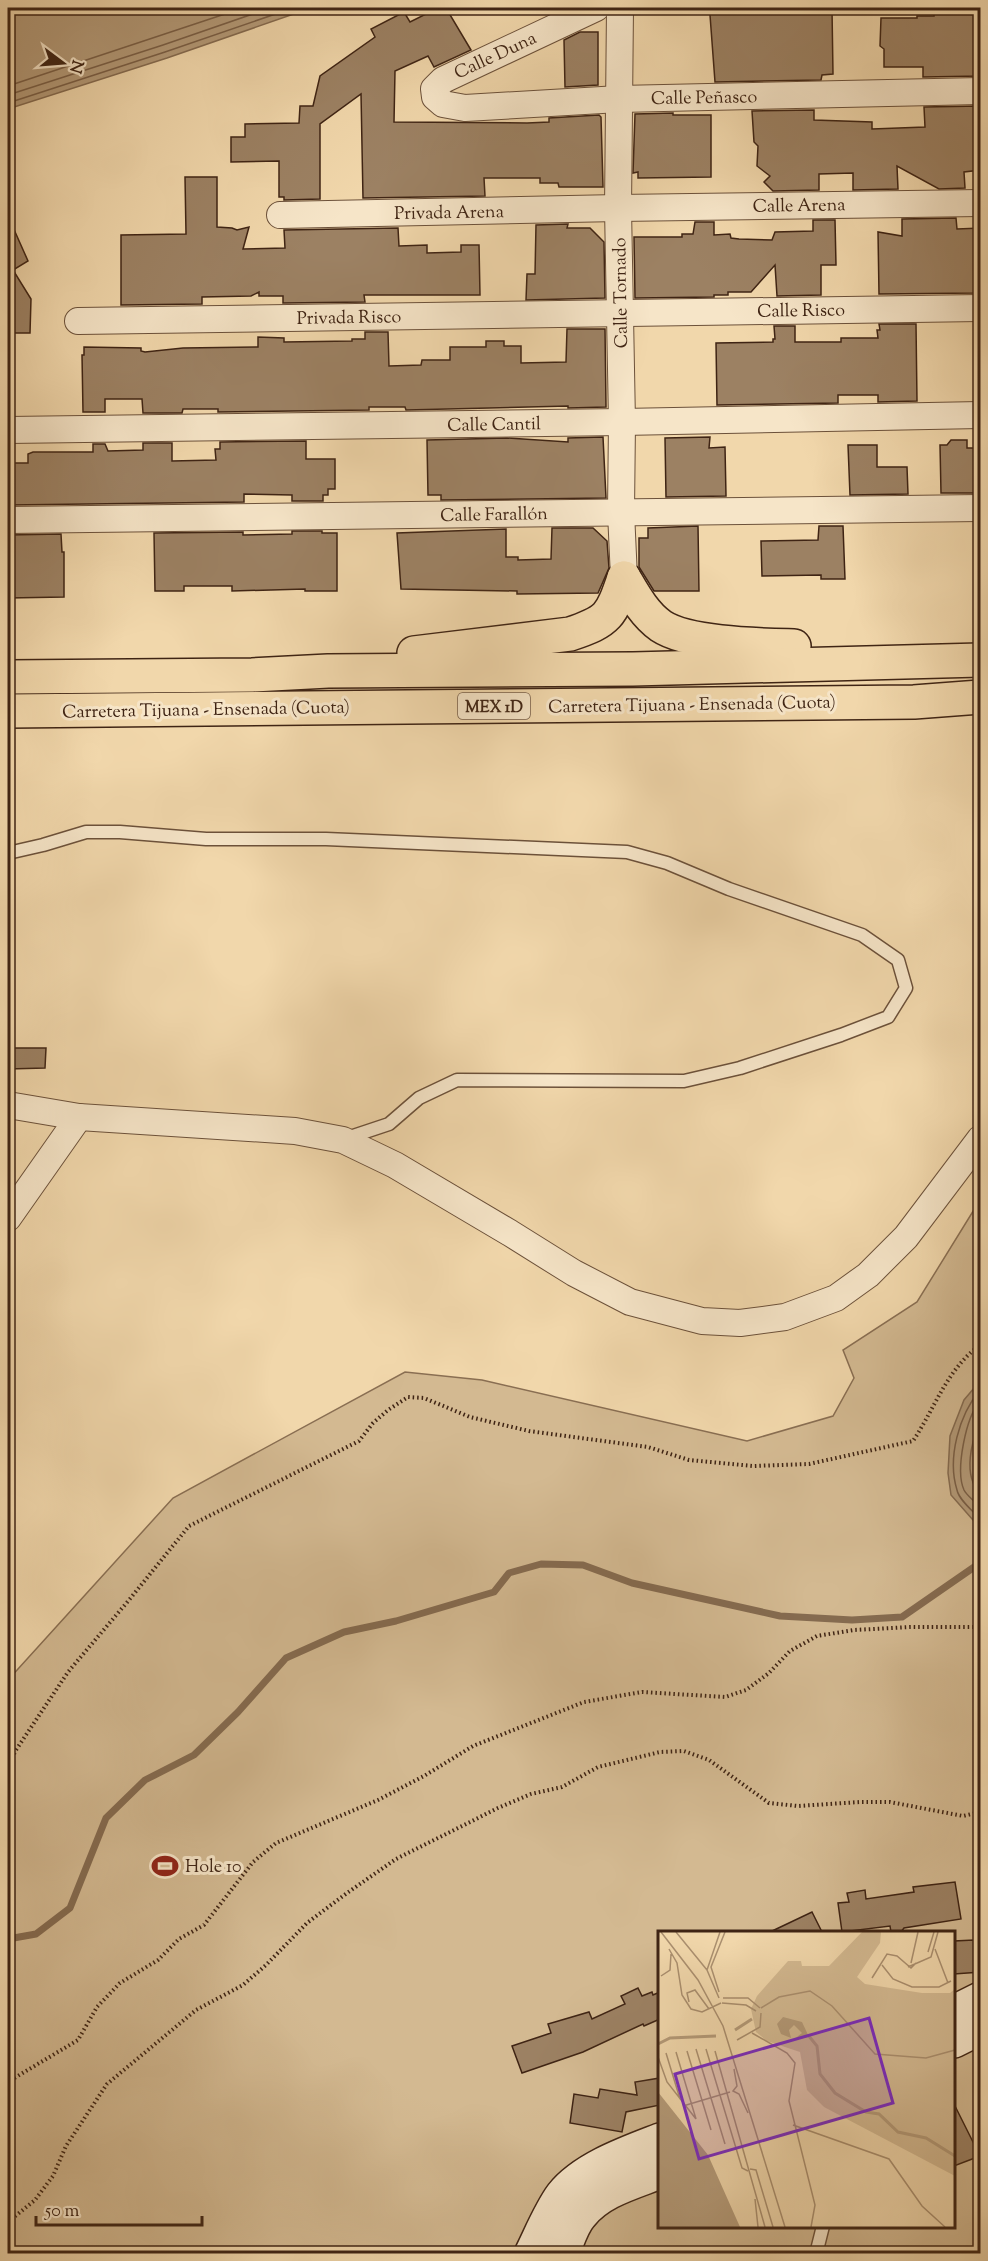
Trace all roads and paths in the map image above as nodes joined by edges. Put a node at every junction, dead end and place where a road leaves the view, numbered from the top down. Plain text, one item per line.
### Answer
1 (596, 8) edge
2 (620, 8) edge
3 (981, 91) edge
4 (433, 93) joint
5 (619, 99) junction
6 (981, 203) edge
7 (618, 208) junction
8 (280, 215) dead end
9 (981, 308) edge
10 (621, 312) junction
11 (78, 321) dead end
12 (981, 415) edge
13 (622, 422) junction
14 (8, 430) edge
15 (981, 508) edge
16 (621, 512) junction
17 (8, 520) edge
18 (624, 578) junction
19 (981, 660) edge
20 (887, 663) junction
21 (328, 671) junction
22 (8, 677) edge
23 (981, 697) edge
24 (914, 702) junction
25 (8, 711) edge
26 (981, 716) edge
27 (8, 853) edge
28 (8, 1105) edge
29 (79, 1116) junction
30 (981, 1139) edge
31 (343, 1140) junction
32 (8, 1218) edge
33 (981, 1345) edge
34 (981, 1627) edge
35 (8, 1766) edge
36 (981, 1812) edge
37 (981, 1999) edge
38 (955, 2012) edge
39 (981, 2028) edge
40 (955, 2041) edge
41 (8, 2084) edge
42 (658, 2141) edge
43 (658, 2173) edge
44 (8, 2222) edge
45 (822, 2228) edge
46 (531, 2253) edge
47 (562, 2253) edge
48 (816, 2253) edge

1 - 4 street, Calle Duna
2 - 5 street, Calle Tornado
3 - 5 street, Calle Peñasco
4 - 5 street, Calle Peñasco
5 - 7 street, Calle Tornado
6 - 7 street, Calle Arena
7 - 8 street, Privada Arena
7 - 10 street, Calle Tornado
9 - 10 street, Calle Risco
10 - 11 street, Privada Risco
10 - 13 street, Calle Tornado
12 - 13 street, Calle Cantil
13 - 14 street, Calle Cantil
13 - 16 street, Calle Tornado
15 - 16 street, Calle Farallón
16 - 17 street, Calle Farallón
16 - 18 street, Calle Tornado
18 - 20 highway
18 - 21 highway
19 - 20 highway, Carretera Tijuana - Ensenada (Cuota) / MEX 1D
20 - 21 highway, Carretera Tijuana - Ensenada (Cuota) / MEX 1D
21 - 22 highway, Carretera Tijuana - Ensenada (Cuota) / MEX 1D
23 - 24 highway, Carretera Tijuana - Ensenada (Cuota) / MEX 1D
24 - 25 highway, Carretera Tijuana - Ensenada (Cuota) / MEX 1D
24 - 26 highway
27 - 31 lane
28 - 29 street
29 - 31 street
29 - 32 street
30 - 31 street
33 - 35 path
34 - 41 path
36 - 44 path
37 - 38 street
39 - 40 street
42 - 46 street
43 - 47 street
45 - 48 lane

